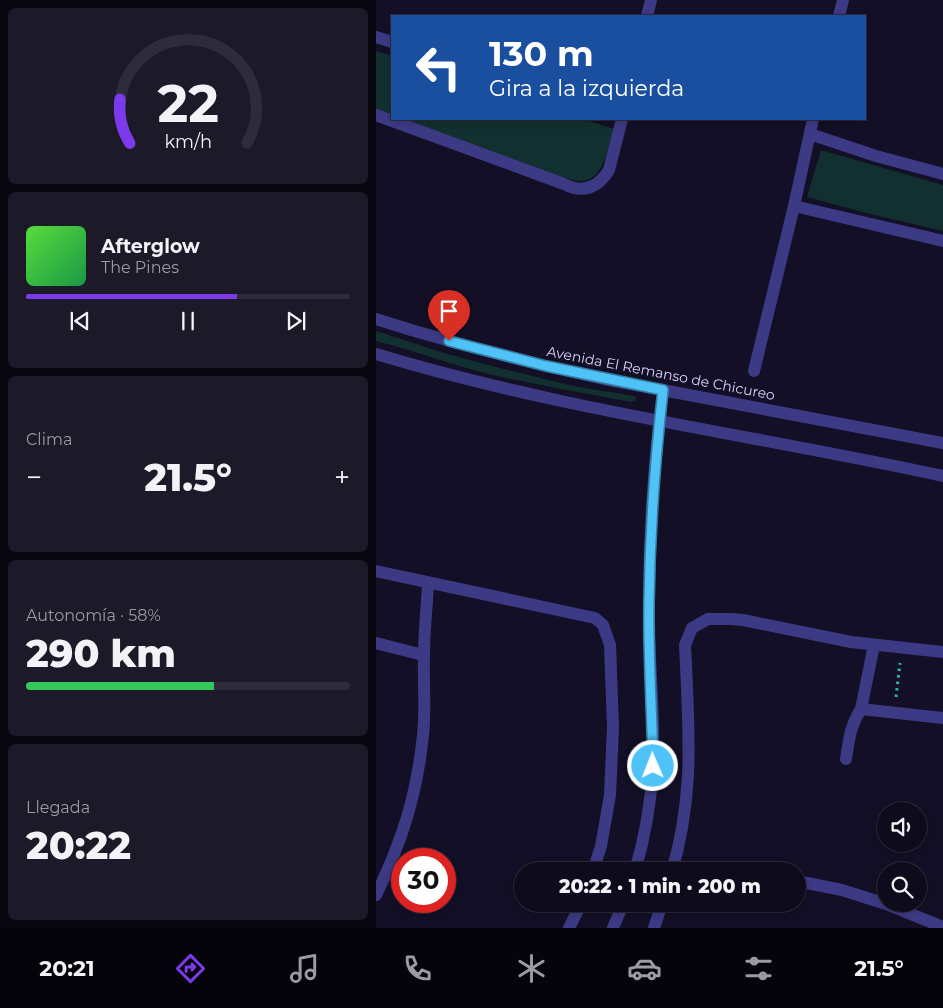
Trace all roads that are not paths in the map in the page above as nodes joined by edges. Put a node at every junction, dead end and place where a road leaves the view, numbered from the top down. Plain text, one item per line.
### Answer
1 (652, 0) edge
2 (843, 0) edge
3 (647, 15) edge
4 (839, 15) edge
5 (376, 36) edge
6 (391, 42) edge
7 (376, 115) edge
8 (621, 120) edge
9 (813, 120) edge
10 (810, 134) junction
11 (943, 174) edge
12 (794, 206) junction
13 (943, 241) edge
14 (376, 319) edge
15 (376, 354) edge
16 (754, 371) dead end
17 (663, 390) junction
18 (659, 421) junction
19 (943, 443) edge
20 (943, 476) edge
21 (376, 571) edge
22 (428, 583) junction
23 (376, 643) edge
24 (874, 645) junction
25 (943, 652) edge
26 (424, 655) junction
27 (861, 709) junction
28 (943, 718) edge
29 (846, 760) dead end
30 (596, 862) edge
31 (637, 862) edge
32 (675, 862) edge
33 (806, 883) edge
34 (376, 895) edge
35 (877, 901) edge
36 (577, 912) edge
37 (620, 912) edge
38 (659, 912) edge
39 (906, 912) edge
40 (943, 927) edge
41 (569, 928) edge
42 (613, 928) edge
43 (654, 928) edge

1 - 3 street
2 - 4 street
5 - 6 street
7 - 8 street
9 - 10 street
10 - 11 street
10 - 12 street
12 - 13 street
12 - 16 street
14 - 17 street, Avenida El Remanso de Chicureo
15 - 18 street
17 - 18 street
17 - 19 street, Avenida El Remanso de Chicureo
18 - 20 street
18 - 31 street
21 - 22 street
22 - 26 street
22 - 30 street
23 - 26 street
24 - 25 street
24 - 27 street
24 - 32 street
26 - 34 street
27 - 28 street
27 - 29 street
33 - 35 street
36 - 41 street
37 - 42 street
38 - 43 street
39 - 40 street

